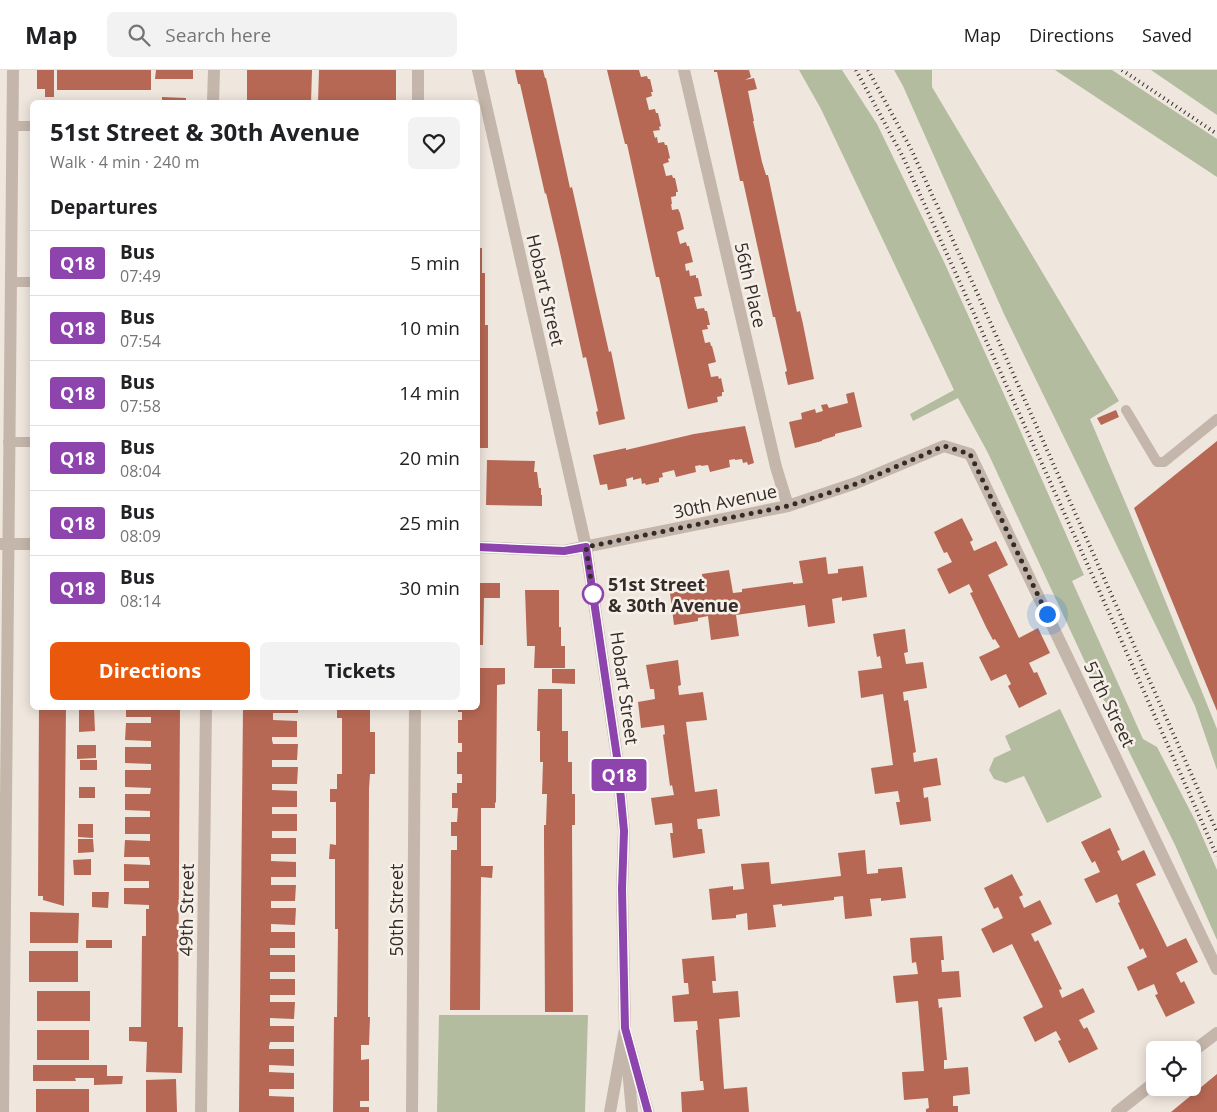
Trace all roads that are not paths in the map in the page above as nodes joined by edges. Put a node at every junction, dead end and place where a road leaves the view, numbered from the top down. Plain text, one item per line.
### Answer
1 (13, 70) edge
2 (214, 70) edge
3 (418, 70) edge
4 (478, 70) edge
5 (684, 70) edge
6 (214, 100) edge
7 (418, 100) edge
8 (12, 126) junction
9 (30, 126) edge
10 (10, 282) junction
11 (30, 282) edge
12 (1126, 410) dead end
13 (1217, 419) edge
14 (8, 442) junction
15 (30, 442) edge
16 (970, 454) joint
17 (788, 506) junction
18 (4, 544) edge
19 (30, 544) edge
20 (480, 547) edge
21 (586, 547) junction
22 (206, 710) edge
23 (415, 710) edge
24 (1217, 969) edge
25 (625, 1028) junction
26 (1217, 1033) edge
27 (1201, 1045) edge
28 (1146, 1089) edge
29 (3, 1112) edge
30 (201, 1112) edge
31 (412, 1112) edge
32 (610, 1112) edge
33 (632, 1112) edge
34 (648, 1112) edge
35 (1117, 1112) edge

1 - 8 street
2 - 6 street
3 - 7 street
4 - 21 street, Hobart Street
5 - 17 street, 56th Place
8 - 9 lane
8 - 10 street
10 - 11 lane
10 - 14 street
12 - 13 lane
14 - 15 lane
14 - 18 street
16 - 17 street, 30th Avenue
16 - 24 street, 57th Street
17 - 21 street, 30th Avenue
18 - 19 street
18 - 29 street
20 - 21 street, 30th Avenue
21 - 25 street, Hobart Street
22 - 30 street, 49th Street
23 - 31 street, 50th Street
25 - 32 street, Hobart Street
25 - 33 street
25 - 34 street
26 - 27 street
28 - 35 street

